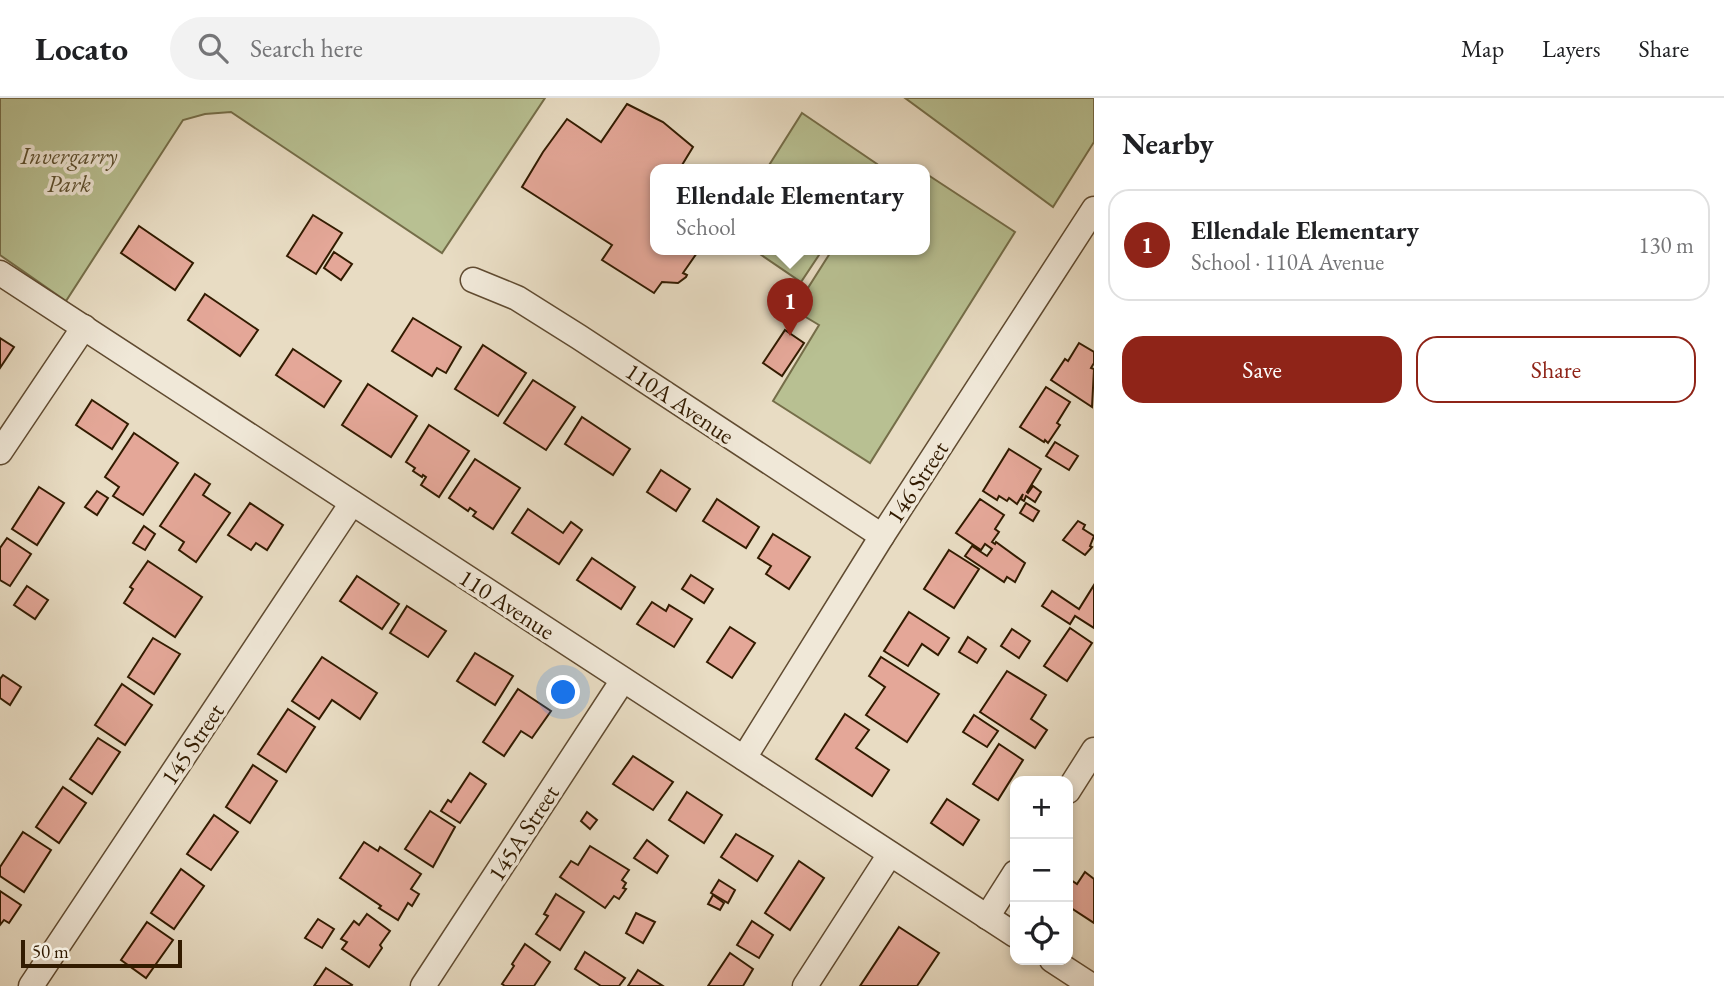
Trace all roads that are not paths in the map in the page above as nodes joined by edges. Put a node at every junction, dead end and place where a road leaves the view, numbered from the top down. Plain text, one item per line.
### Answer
1 (1094, 209) edge
2 (0, 273) edge
3 (472, 280) dead end
4 (84, 327) junction
5 (0, 452) edge
6 (352, 503) junction
7 (882, 537) junction
8 (623, 680) junction
9 (1094, 750) edge
10 (744, 758) junction
11 (1073, 783) edge
12 (890, 854) junction
13 (1010, 881) edge
14 (987, 917) junction
15 (1010, 932) edge
16 (1060, 965) edge
17 (31, 986) edge
18 (423, 986) edge
19 (805, 986) edge
20 (1092, 986) edge

1 - 7 street, 146 Street
2 - 4 street, 110 Avenue
3 - 7 street, 110A Avenue
4 - 5 street
4 - 6 street, 110 Avenue
6 - 8 street, 110 Avenue
6 - 17 street, 145 Street
7 - 10 street, 146 Street
8 - 10 street, 110 Avenue
8 - 18 street, 145A Street
9 - 11 street
10 - 12 street, 110 Avenue
12 - 14 street, 110 Avenue
12 - 19 street
13 - 14 street
14 - 15 street, 110 Avenue
16 - 20 street

